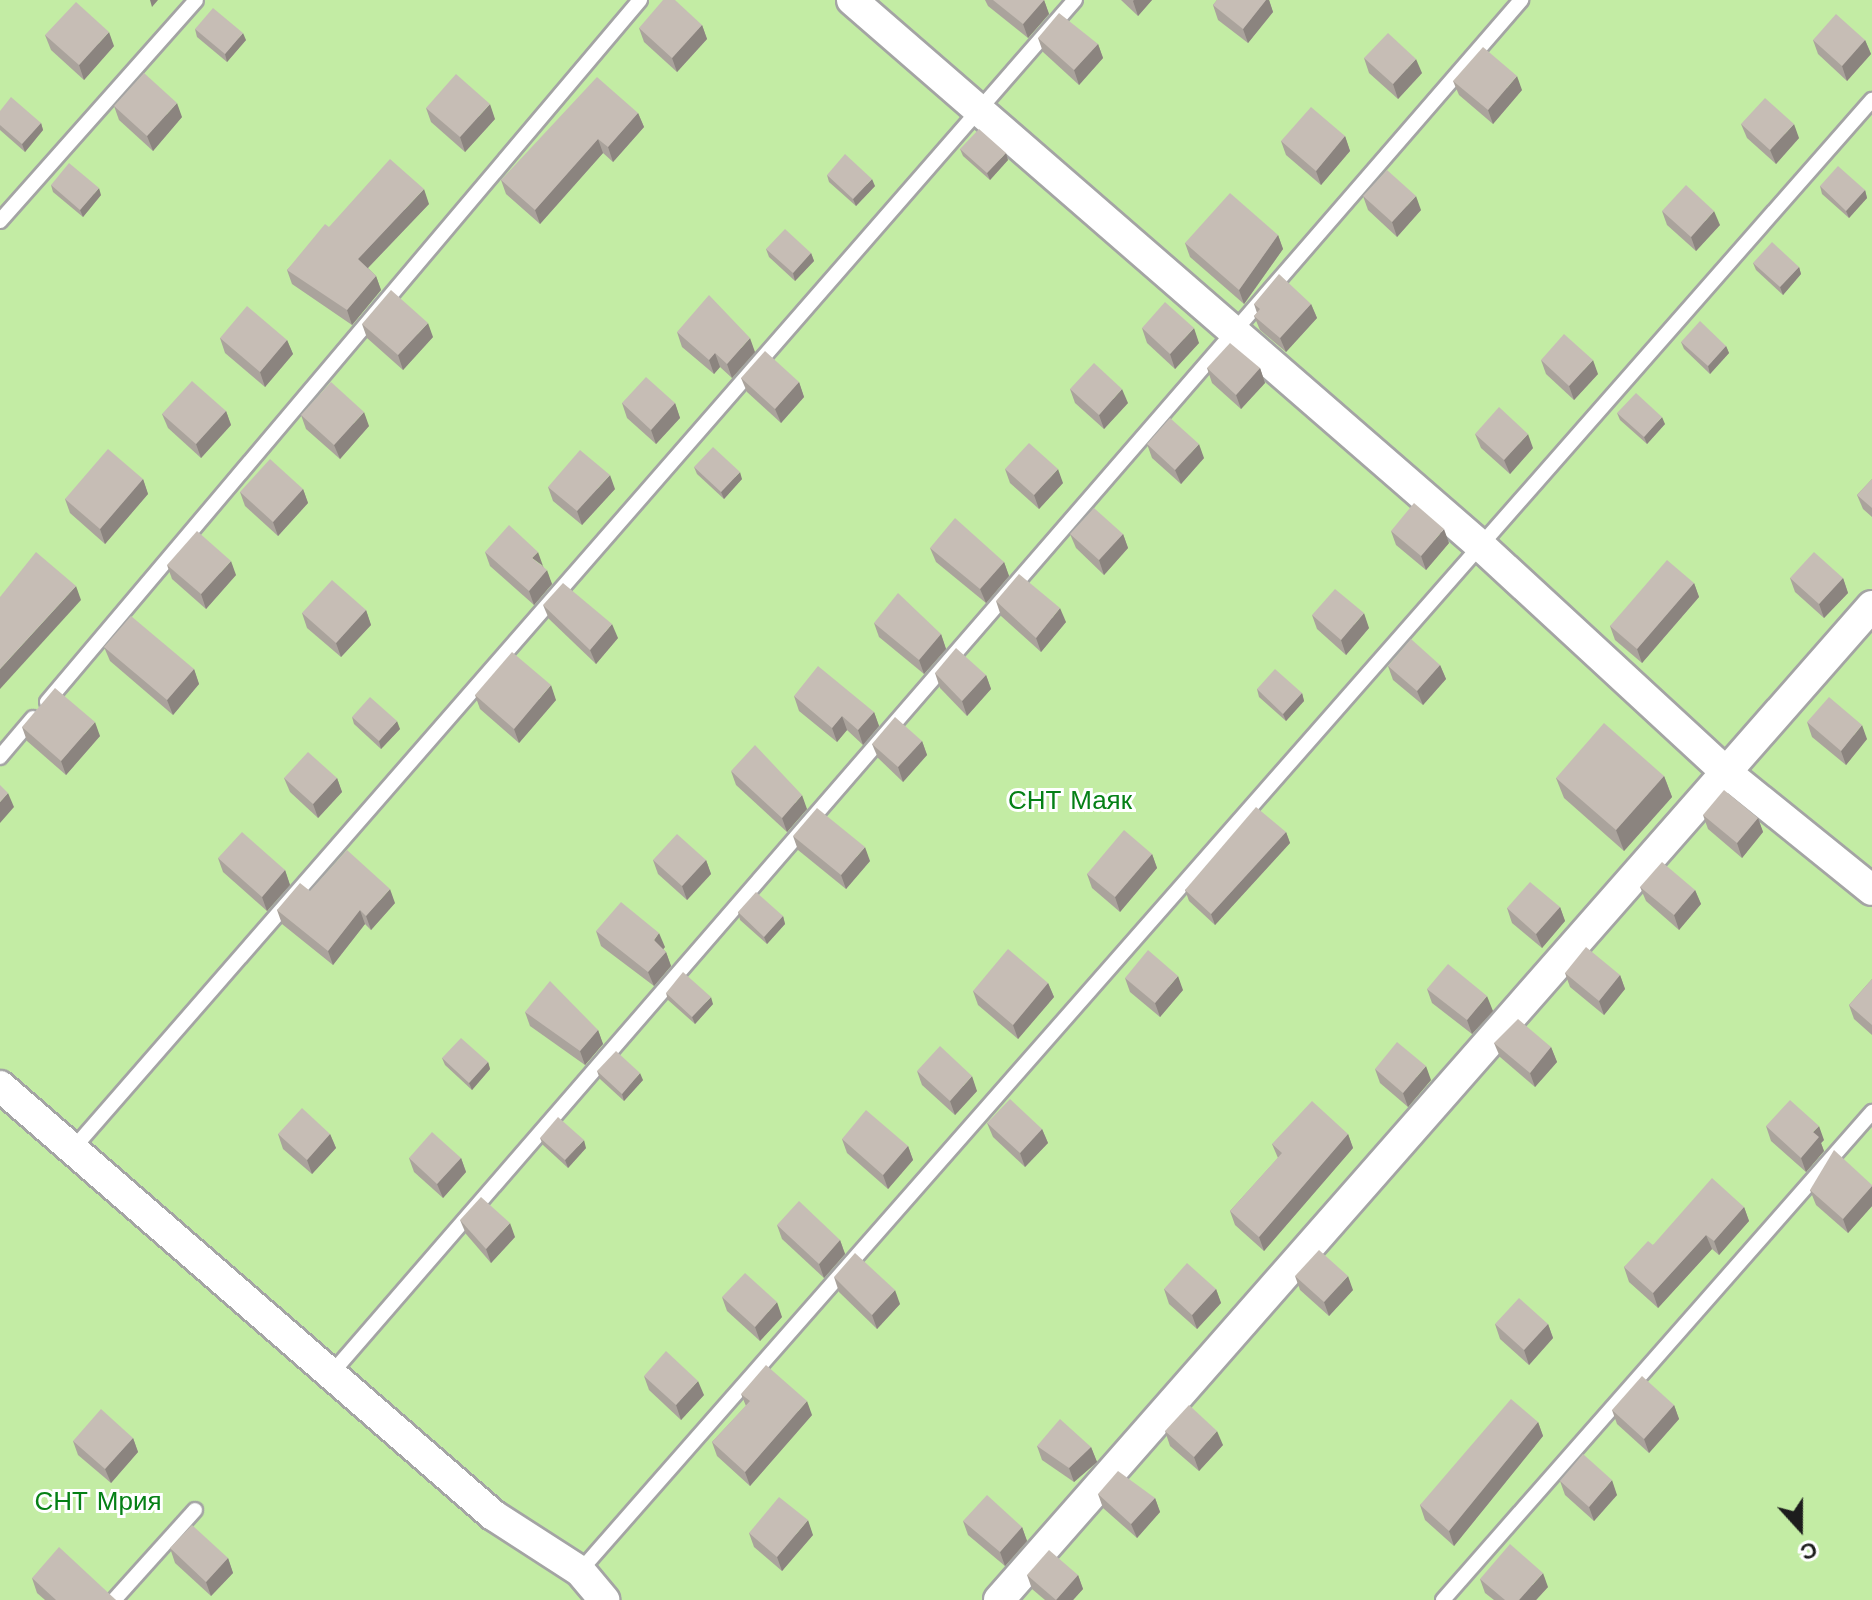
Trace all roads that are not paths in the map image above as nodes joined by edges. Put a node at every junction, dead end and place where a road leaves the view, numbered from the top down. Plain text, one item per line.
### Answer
1 (196, 0) edge
2 (640, 0) edge
3 (852, 0) edge
4 (1075, 0) edge
5 (1521, 0) edge
6 (1872, 100) edge
7 (979, 110) junction
8 (0, 221) edge
9 (1232, 329) junction
10 (1481, 546) junction
11 (1872, 606) edge
12 (0, 757) edge
13 (1727, 773) junction
14 (1872, 890) edge
15 (0, 1086) edge
16 (1872, 1112) edge
17 (72, 1151) junction
18 (331, 1374) junction
19 (195, 1510) dead end
20 (580, 1571) junction
21 (114, 1600) edge
22 (604, 1600) edge
23 (999, 1600) edge
24 (1443, 1600) edge

1 - 8 lane
2 - 12 lane
3 - 7 street
4 - 7 lane
5 - 9 lane
6 - 10 lane
7 - 9 street
7 - 17 lane
9 - 10 street
9 - 18 lane
10 - 13 street
10 - 20 lane
11 - 13 street
13 - 14 street
13 - 23 street
15 - 17 street
16 - 24 lane
17 - 18 street
18 - 20 street
19 - 21 lane
20 - 22 street

